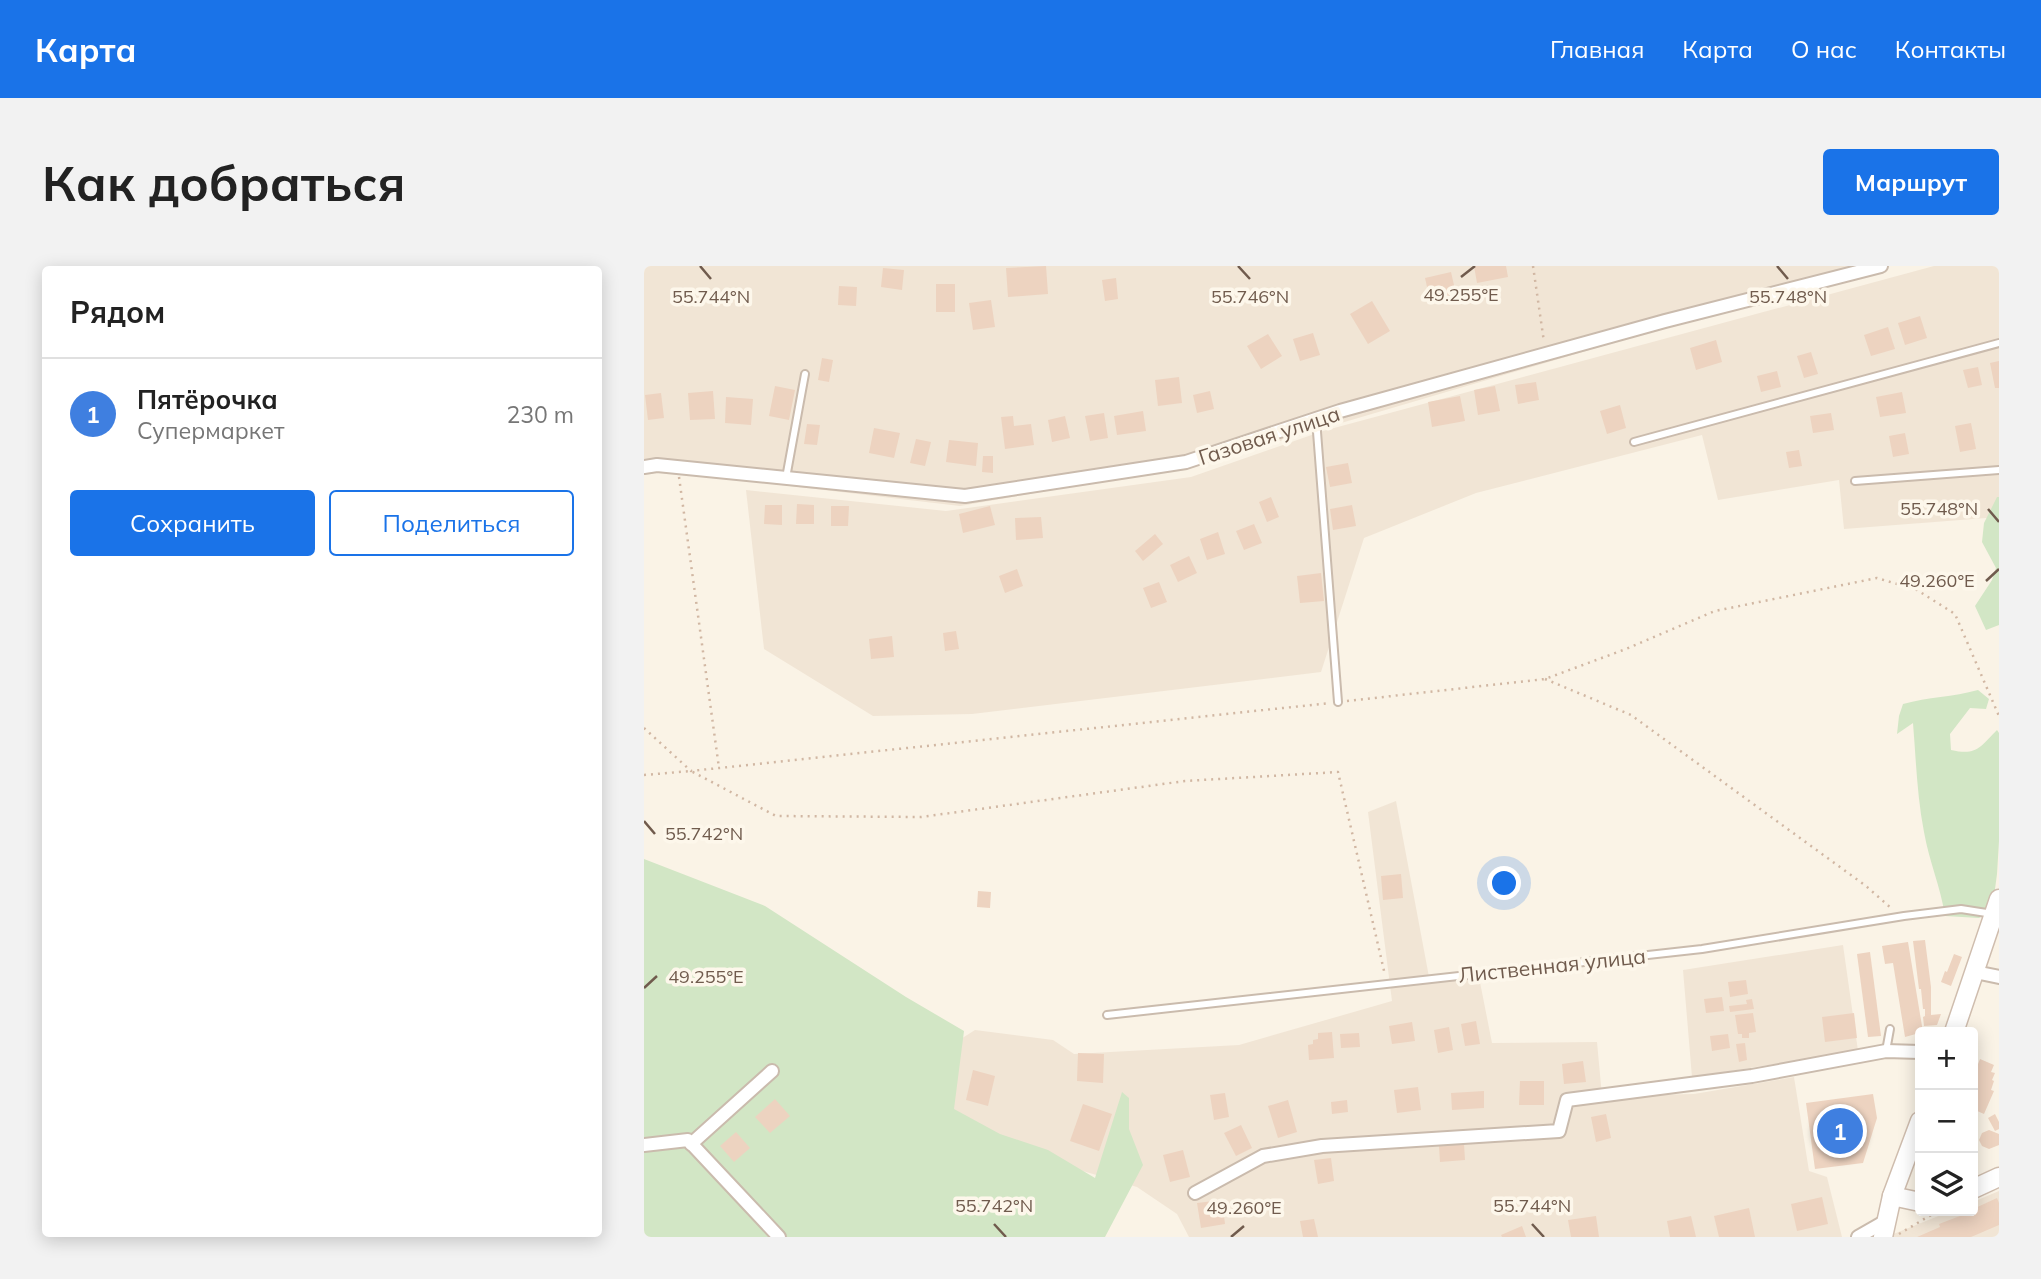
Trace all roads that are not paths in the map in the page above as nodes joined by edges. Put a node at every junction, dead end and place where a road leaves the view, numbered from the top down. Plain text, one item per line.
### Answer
1 (1881, 266) edge
2 (1861, 268) edge
3 (1999, 343) edge
4 (805, 374) dead end
5 (1316, 419) junction
6 (1634, 442) dead end
7 (644, 467) edge
8 (1999, 470) edge
9 (786, 478) junction
10 (1855, 481) dead end
11 (1338, 702) road end
12 (1997, 906) edge
13 (1975, 972) junction
14 (1999, 977) edge
15 (1107, 1015) dead end
16 (1956, 1027) edge
17 (1890, 1029) dead end
18 (1886, 1051) junction
19 (1915, 1052) edge
20 (772, 1071) dead end
21 (1915, 1134) edge
22 (691, 1143) junction
23 (644, 1145) edge
24 (1999, 1177) edge
25 (1978, 1187) edge
26 (1195, 1193) dead end
27 (1892, 1196) junction
28 (1915, 1201) edge
29 (1885, 1229) edge
30 (779, 1237) edge
31 (1858, 1237) edge

1 - 2 street, Газовая улица
2 - 5 street, Газовая улица
3 - 6 lane
4 - 9 lane
5 - 9 street, Газовая улица
5 - 11 lane
7 - 9 street, Газовая улица
8 - 10 lane
12 - 13 street
12 - 15 lane, Лиственная улица
13 - 14 street
13 - 16 street
17 - 18 lane
18 - 19 street
18 - 26 street
20 - 22 street
21 - 27 street
22 - 23 street
22 - 30 street
24 - 25 street
27 - 28 street
27 - 29 street
29 - 31 street

